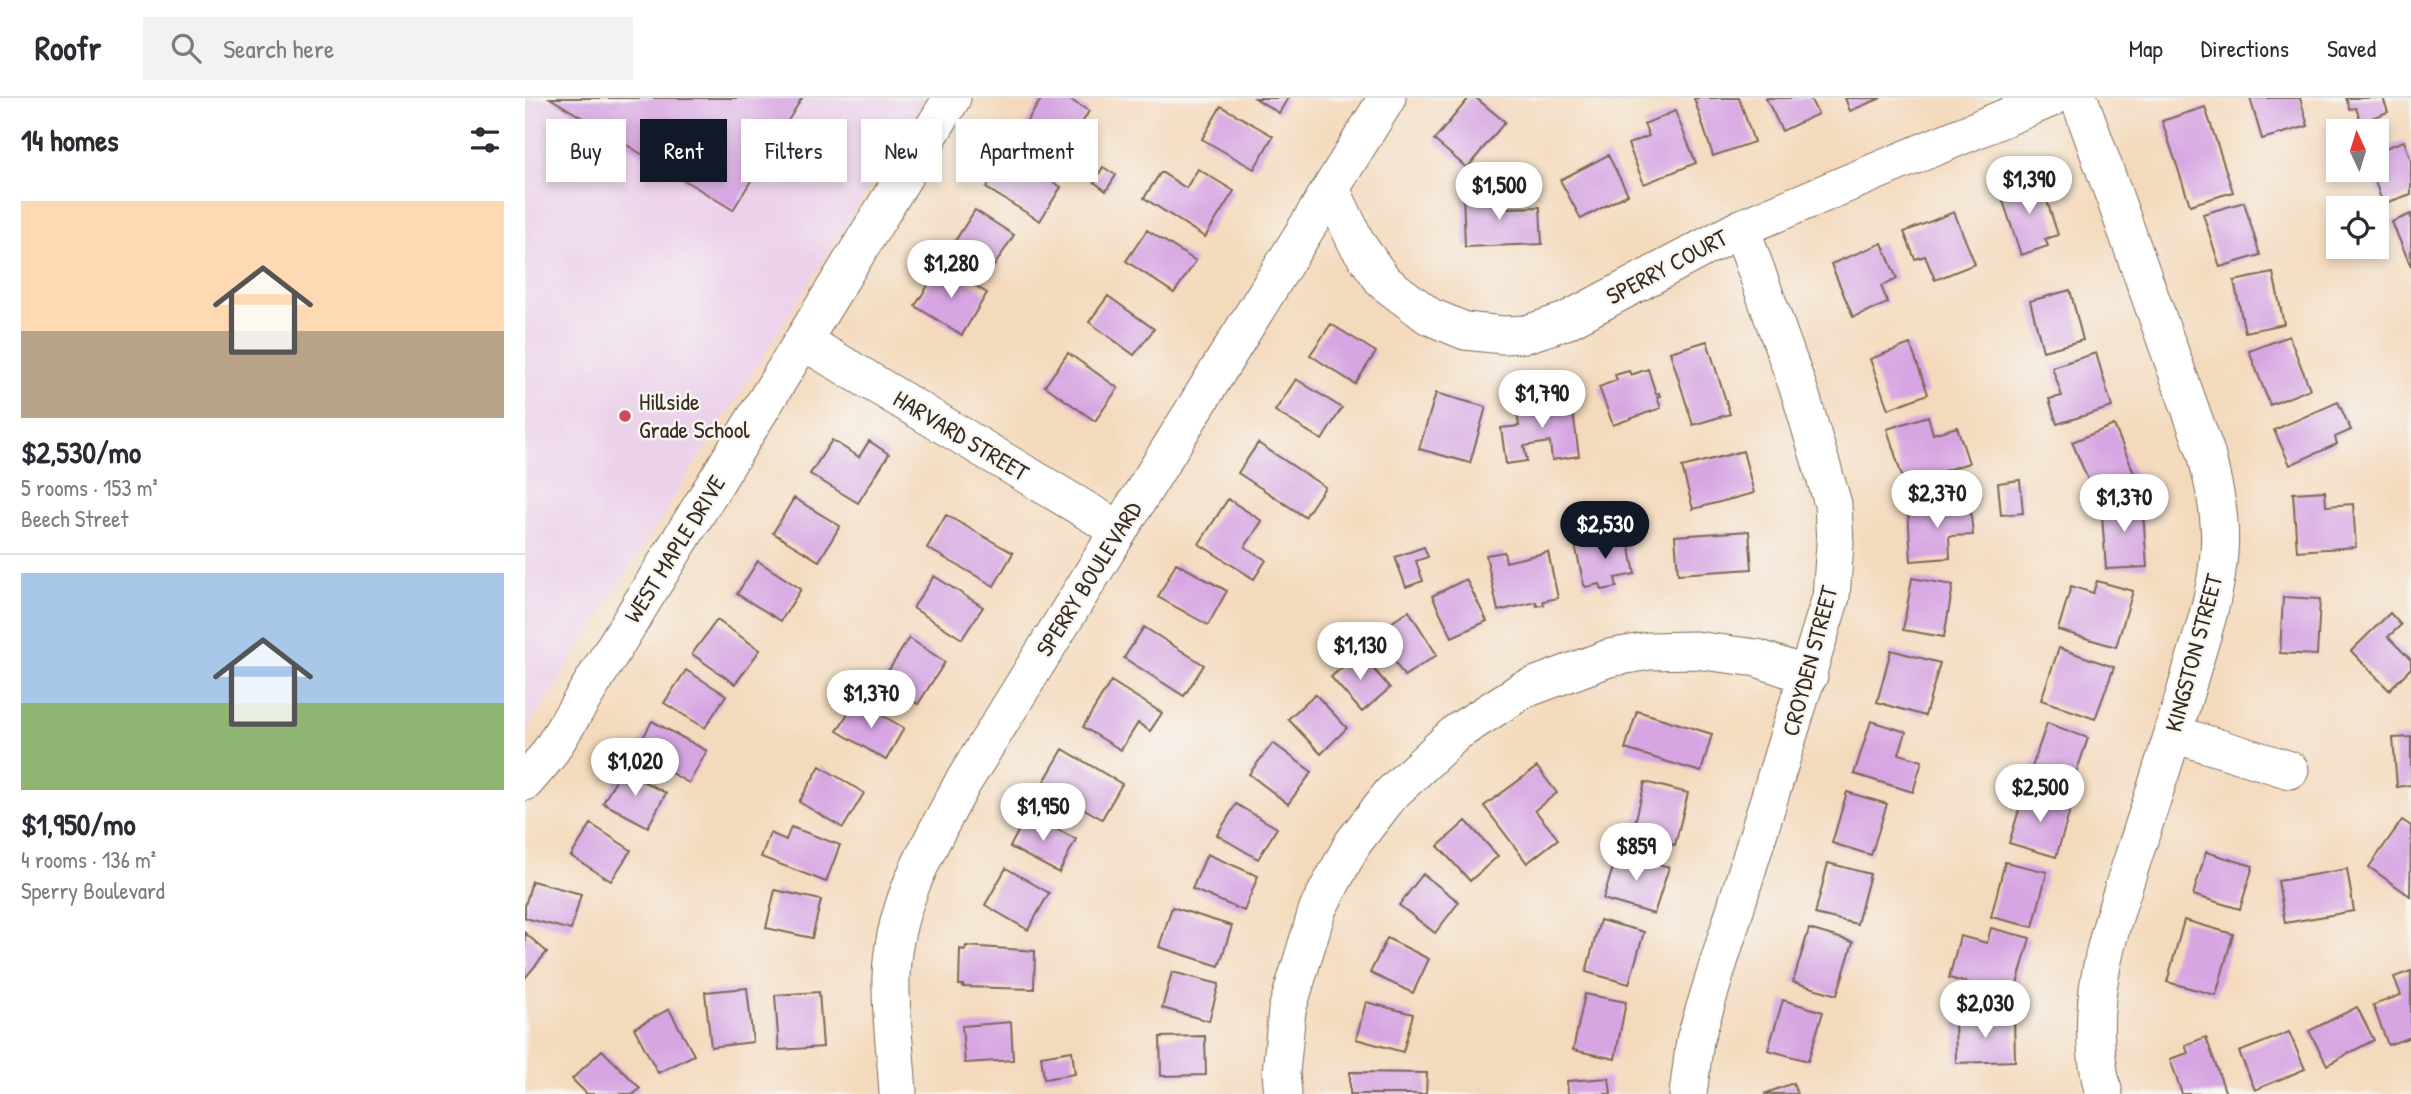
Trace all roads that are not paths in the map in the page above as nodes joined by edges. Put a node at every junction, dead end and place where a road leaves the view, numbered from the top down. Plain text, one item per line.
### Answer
1 (952, 98) edge
2 (1387, 98) edge
3 (2052, 98) edge
4 (2079, 98) edge
5 (1331, 190) junction
6 (1741, 228) junction
7 (803, 341) junction
8 (1119, 530) junction
9 (1809, 676) junction
10 (2173, 734) junction
11 (2290, 770) dead end
12 (525, 782) edge
13 (898, 1094) edge
14 (1283, 1094) edge
15 (1688, 1094) edge
16 (2104, 1094) edge

1 - 7 street, WEST MAPLE DRIVE
2 - 5 street, SPERRY BOULEVARD
3 - 6 street, SPERRY COURT
4 - 10 street, KINGSTON STREET
5 - 6 street, SPERRY COURT
5 - 8 street, SPERRY BOULEVARD
6 - 9 street, CROYDEN STREET
7 - 8 street, HARVARD STREET
7 - 12 street, WEST MAPLE DRIVE
8 - 13 street, SPERRY BOULEVARD
9 - 14 street
9 - 15 street, CROYDEN STREET
10 - 11 street
10 - 16 street, KINGSTON STREET

